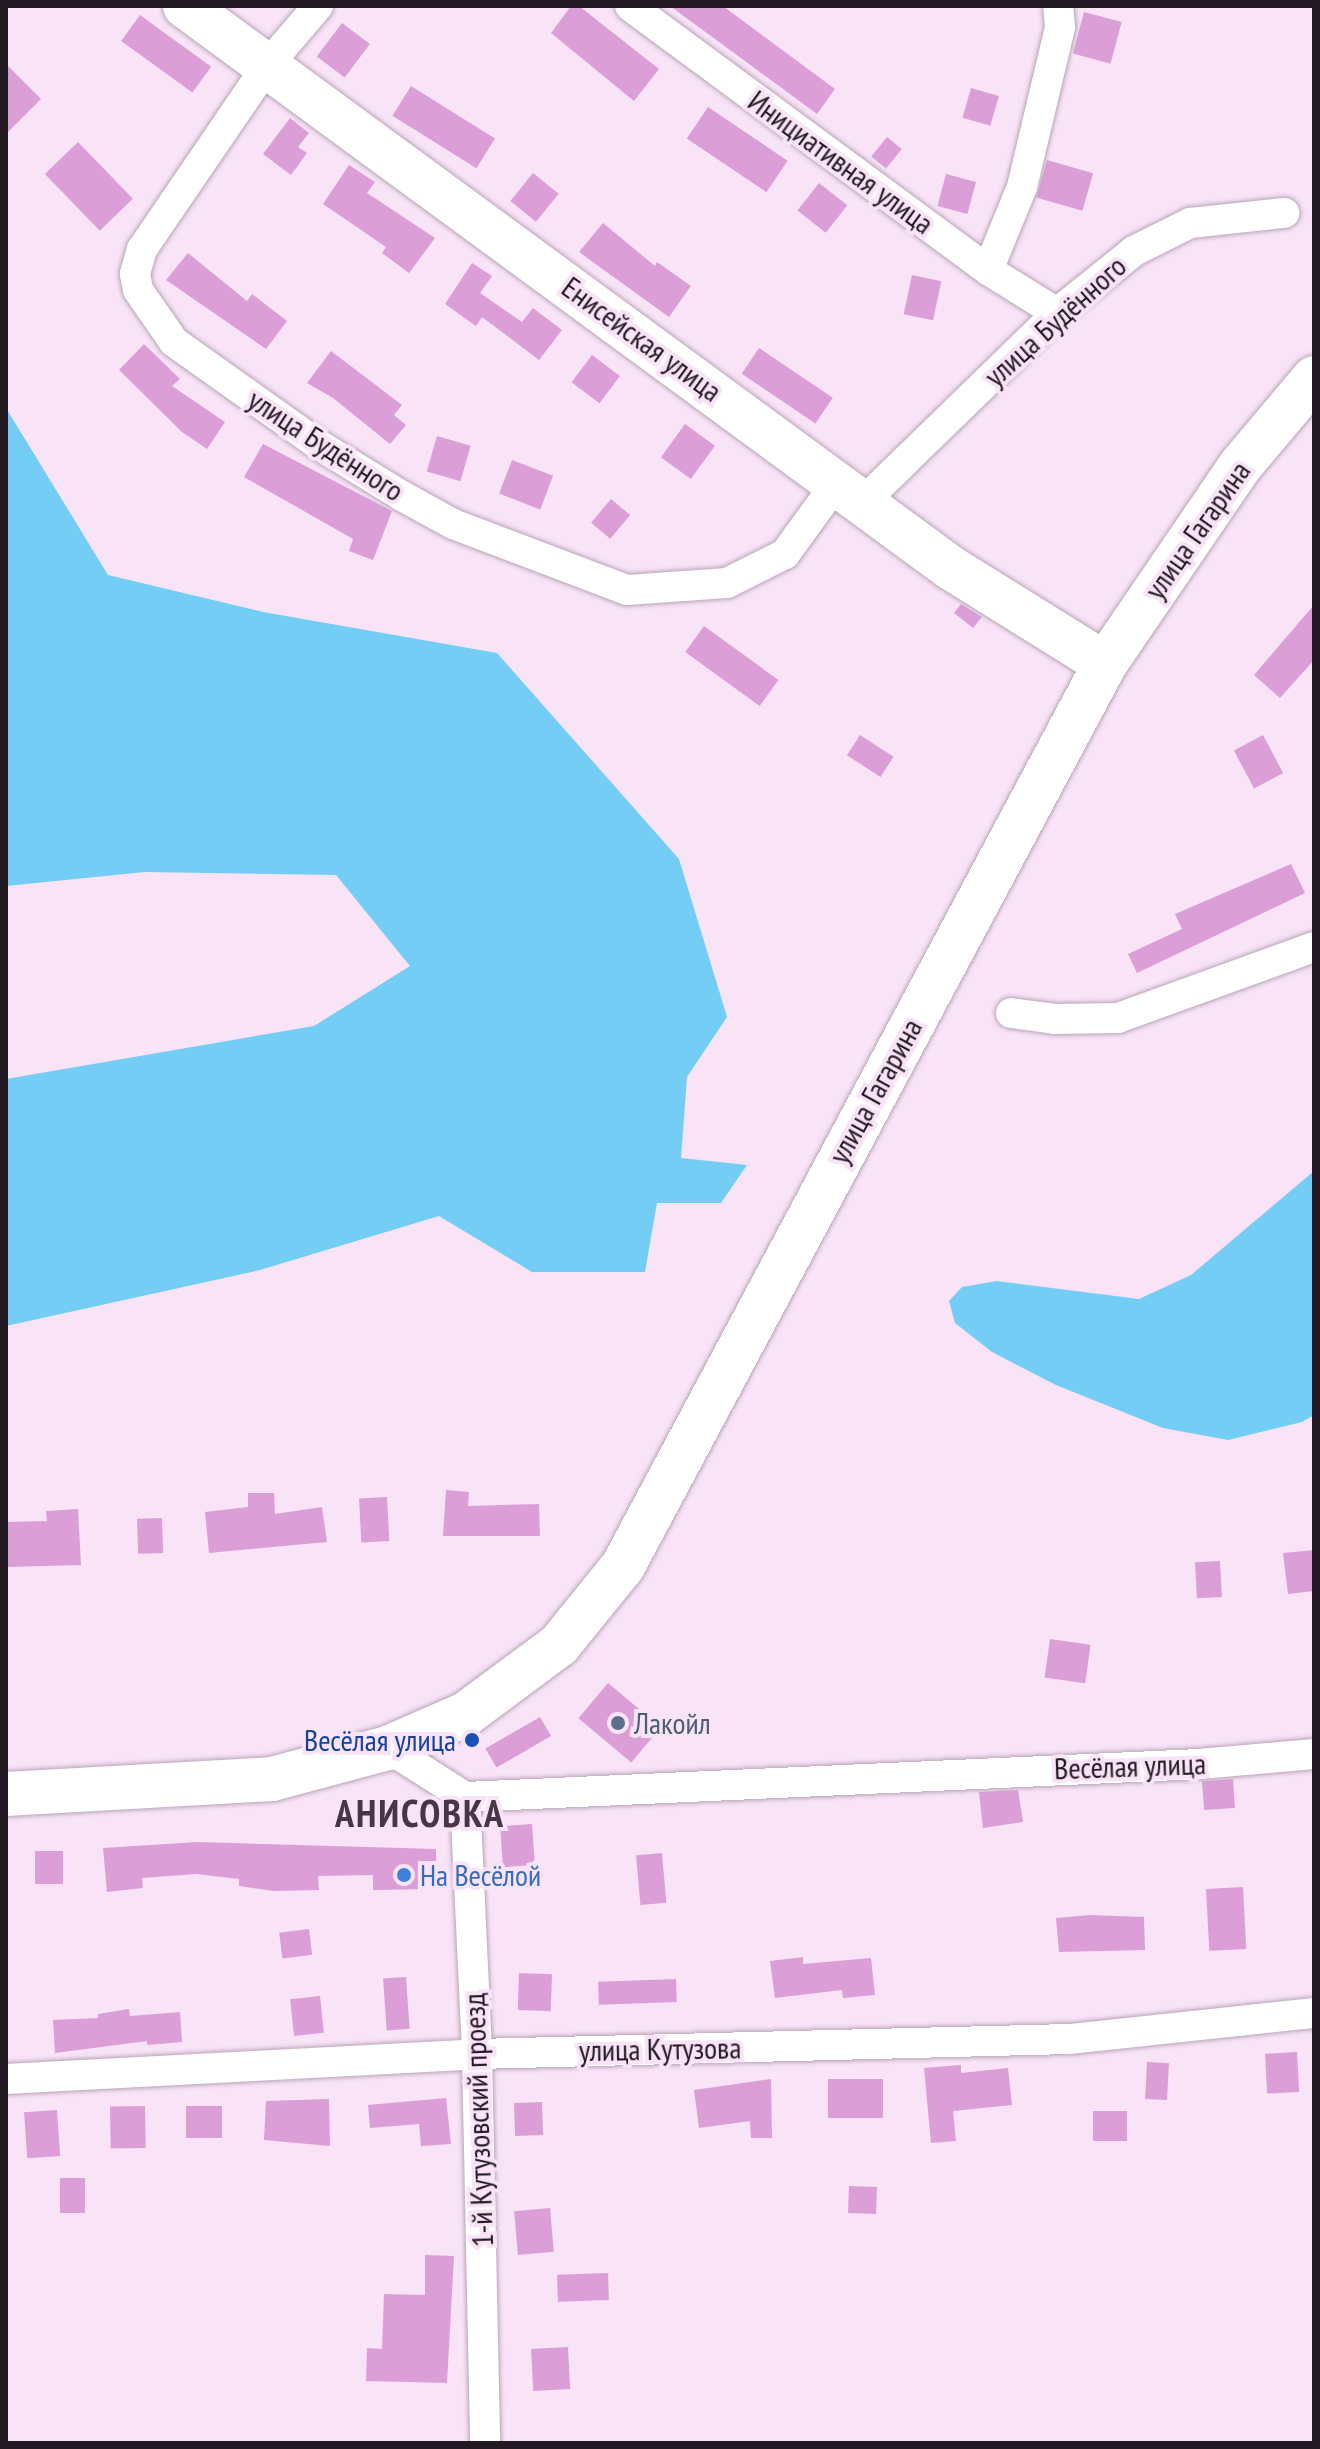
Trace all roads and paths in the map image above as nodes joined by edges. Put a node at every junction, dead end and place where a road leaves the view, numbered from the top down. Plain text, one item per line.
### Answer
1 (185, 6) edge
2 (318, 6) edge
3 (630, 6) edge
4 (1058, 6) edge
5 (267, 66) junction
6 (1284, 213) dead end
7 (988, 270) junction
8 (1057, 313) junction
9 (1314, 378) edge
10 (851, 491) junction
11 (1105, 664) junction
12 (1314, 947) edge
13 (1011, 1013) dead end
14 (388, 1748) junction
15 (1314, 1754) edge
16 (6, 1794) edge
17 (465, 1797) junction
18 (1314, 2013) edge
19 (477, 2054) junction
20 (6, 2079) edge
21 (485, 2443) edge

1 - 5 main road, Енисейская улица
2 - 5 street, улица Будённого
3 - 7 street, Инициативная улица
4 - 7 street
5 - 10 main road, Енисейская улица
5 - 10 street, улица Будённого
6 - 8 street, улица Будённого
7 - 8 street, Инициативная улица
8 - 10 street, улица Будённого
9 - 11 main road, улица Гагарина
10 - 11 main road, Енисейская улица
11 - 14 main road, улица Гагарина
12 - 13 street
14 - 16 main road
14 - 17 street
15 - 17 street, Весёлая улица
17 - 19 street, 1-й Кутузовский проезд
18 - 19 street, улица Кутузова
19 - 20 street, улица Кутузова
19 - 21 street, 1-й Кутузовский проезд

